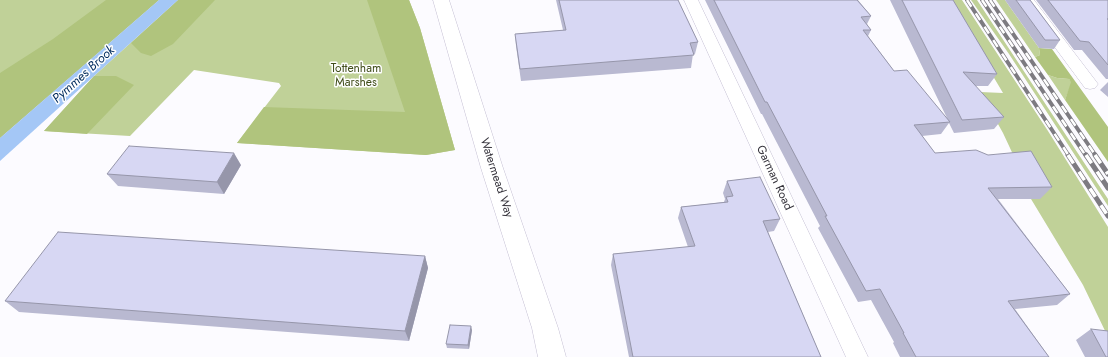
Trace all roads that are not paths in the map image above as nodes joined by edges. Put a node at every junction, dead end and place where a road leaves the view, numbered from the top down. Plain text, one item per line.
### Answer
1 (440, 0) edge
2 (691, 0) edge
3 (1027, 0) edge
4 (1090, 84) dead end
5 (552, 357) edge
6 (858, 357) edge

1 - 5 main road, Watermead Way
2 - 6 street, Garman Road
3 - 4 street

